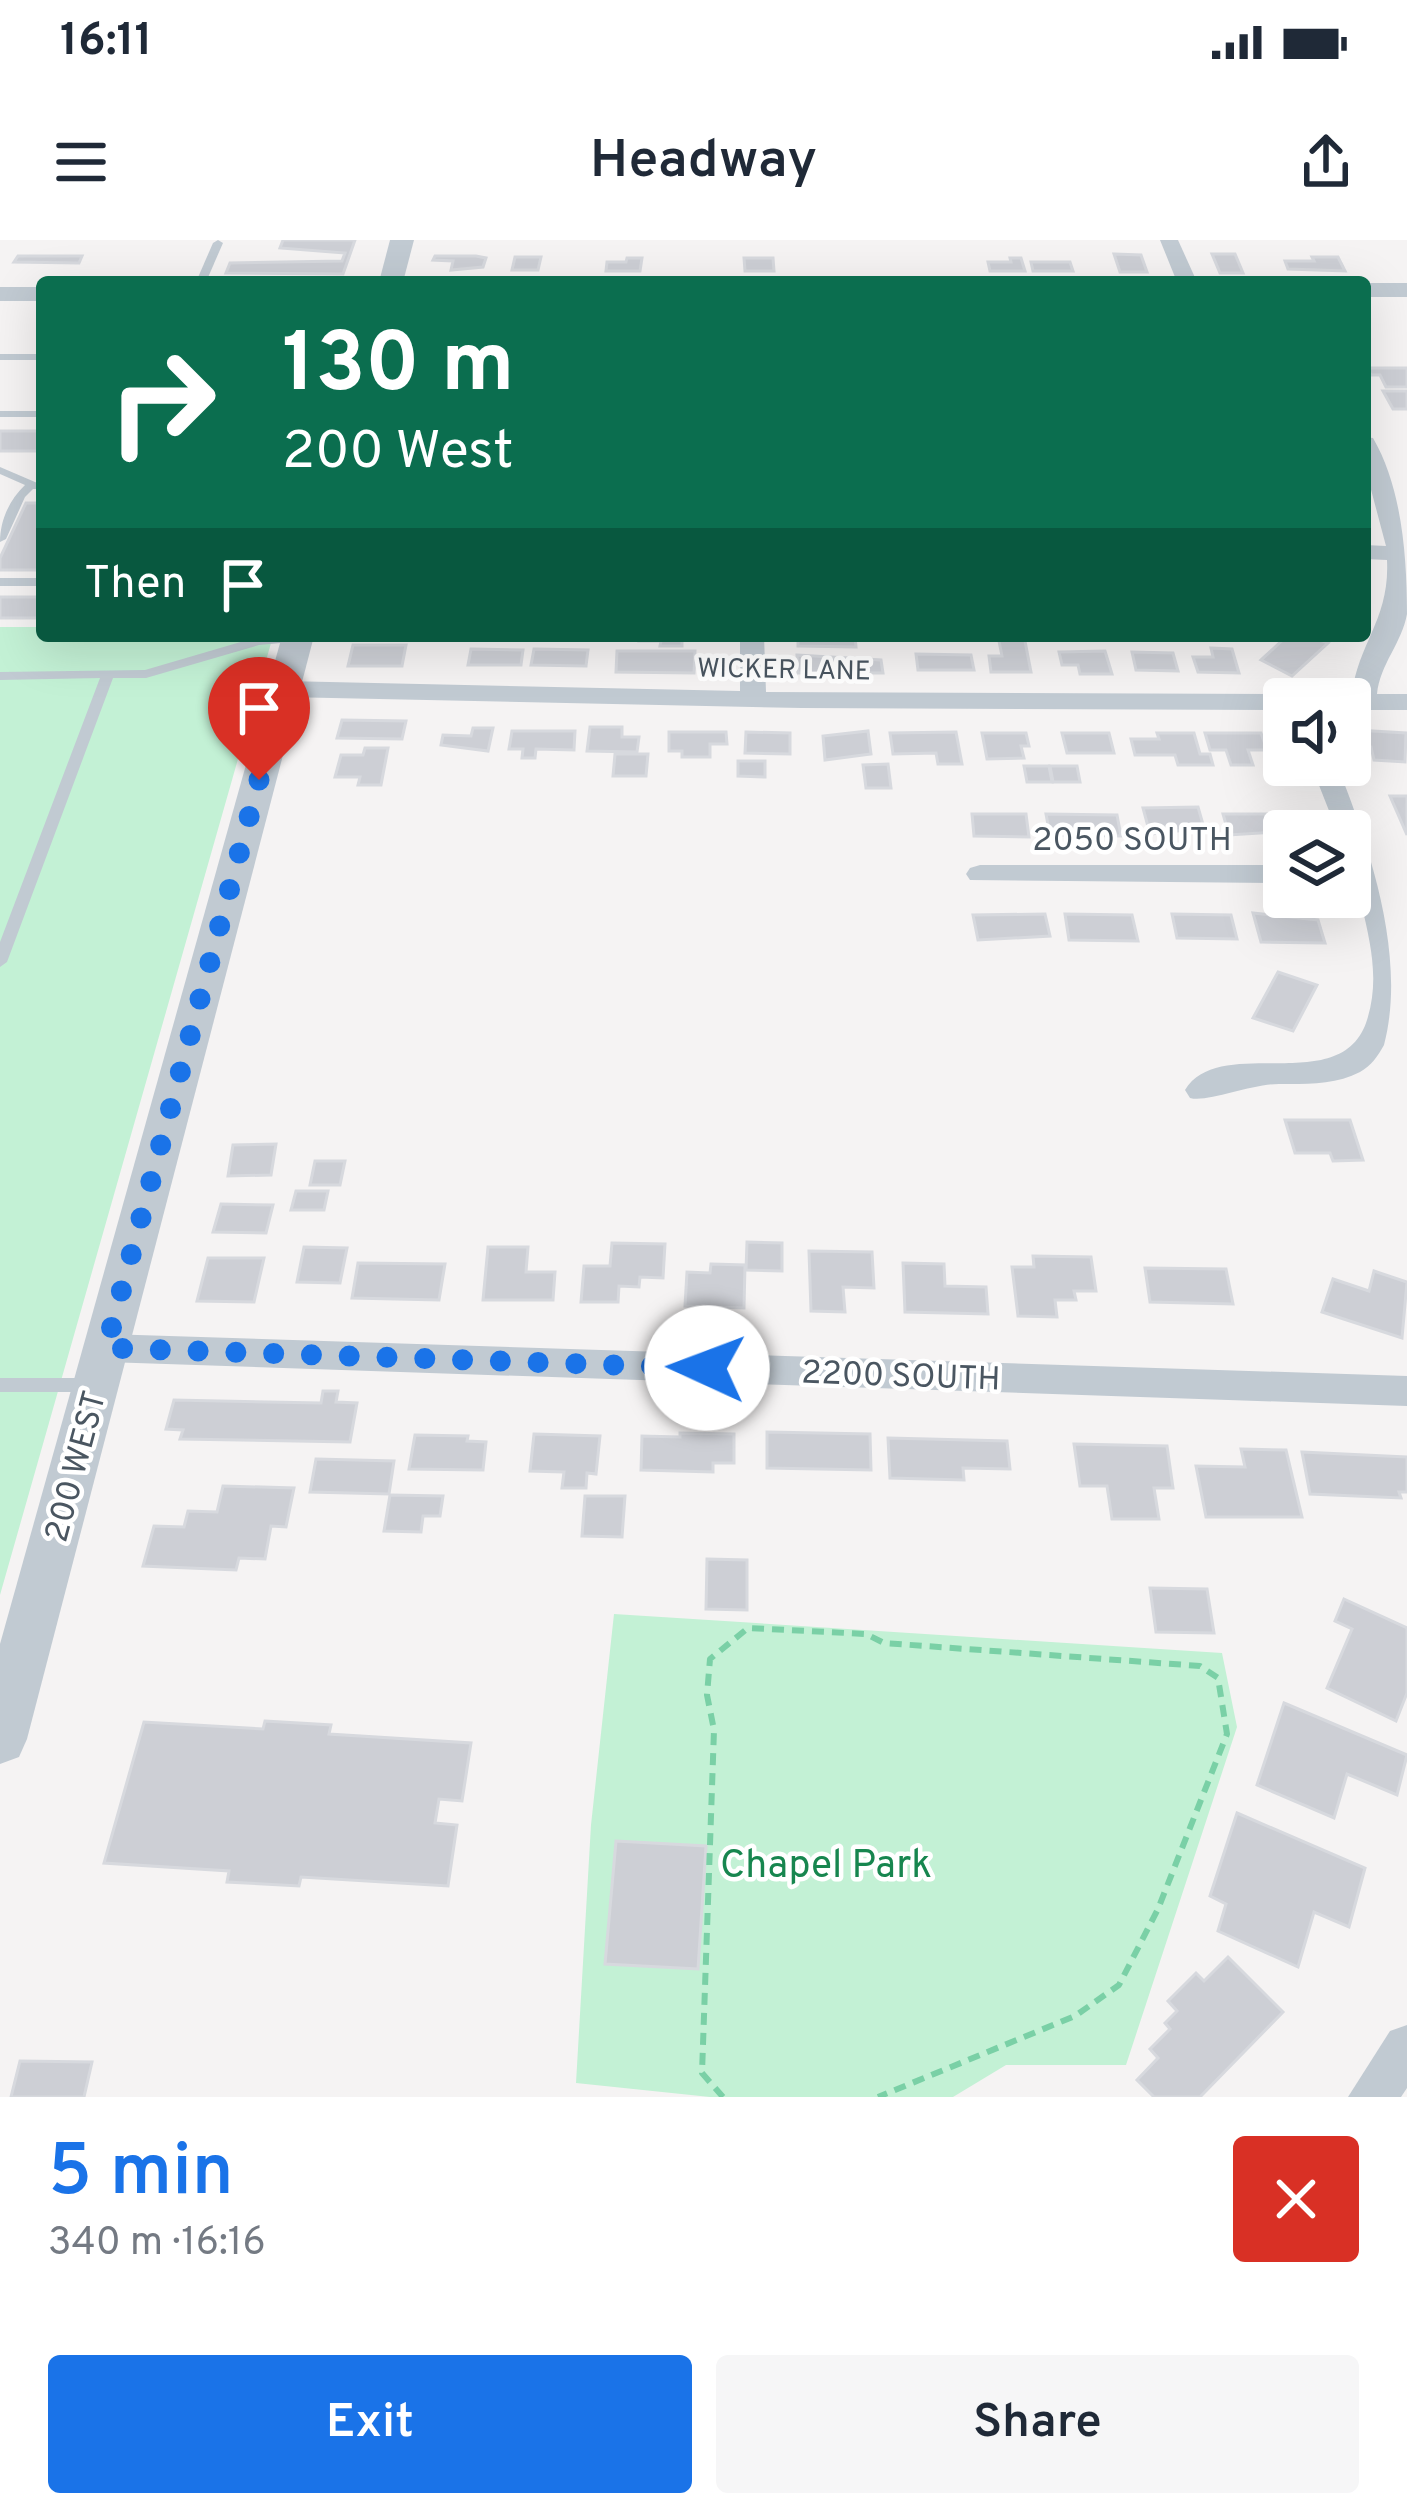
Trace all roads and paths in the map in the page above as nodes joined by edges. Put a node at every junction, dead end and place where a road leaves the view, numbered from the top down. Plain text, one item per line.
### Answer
1 (402, 240) edge
2 (1169, 240) edge
3 (218, 243) dead end
4 (204, 276) edge
5 (393, 276) edge
6 (1184, 276) edge
7 (1371, 290) edge
8 (1407, 290) edge
9 (36, 293) edge
10 (0, 294) edge
11 (0, 357) edge
12 (36, 357) edge
13 (0, 414) edge
14 (36, 414) edge
15 (1371, 455) edge
16 (0, 470) edge
17 (36, 486) edge
18 (36, 487) edge
19 (0, 539) edge
20 (1371, 551) edge
21 (1402, 553) junction
22 (0, 582) edge
23 (36, 582) edge
24 (252, 642) edge
25 (297, 642) edge
26 (752, 642) edge
27 (108, 675) junction
28 (0, 676) edge
29 (1364, 678) edge
30 (284, 688) junction
31 (753, 699) junction
32 (1263, 702) edge
33 (1371, 702) edge
34 (1407, 702) edge
35 (980, 874) dead end
36 (1263, 874) edge
37 (1371, 886) edge
38 (0, 962) edge
39 (1202, 1090) dead end
40 (101, 1367) junction
41 (0, 1384) edge
42 (1407, 1391) edge
43 (0, 1739) edge
44 (1407, 2048) edge
45 (723, 2097) edge
46 (878, 2097) edge
47 (1372, 2097) edge

1 - 5 street
2 - 6 street
3 - 4 lane
7 - 8 street
9 - 10 street
11 - 12 lane
13 - 14 lane
15 - 21 street
16 - 17 lane
18 - 19 lane
20 - 21 street
21 - 29 street
22 - 23 lane
24 - 27 lane
25 - 30 street, 200 WEST
26 - 31 street
27 - 28 lane
27 - 38 lane
30 - 31 street, WICKER LANE
30 - 40 street, 200 WEST
31 - 32 street, WICKER LANE
33 - 34 street
35 - 36 street, 2050 SOUTH
37 - 39 street
40 - 41 lane
40 - 42 street, 2200 SOUTH
40 - 43 street, 200 WEST
44 - 47 street
45 - 46 path

